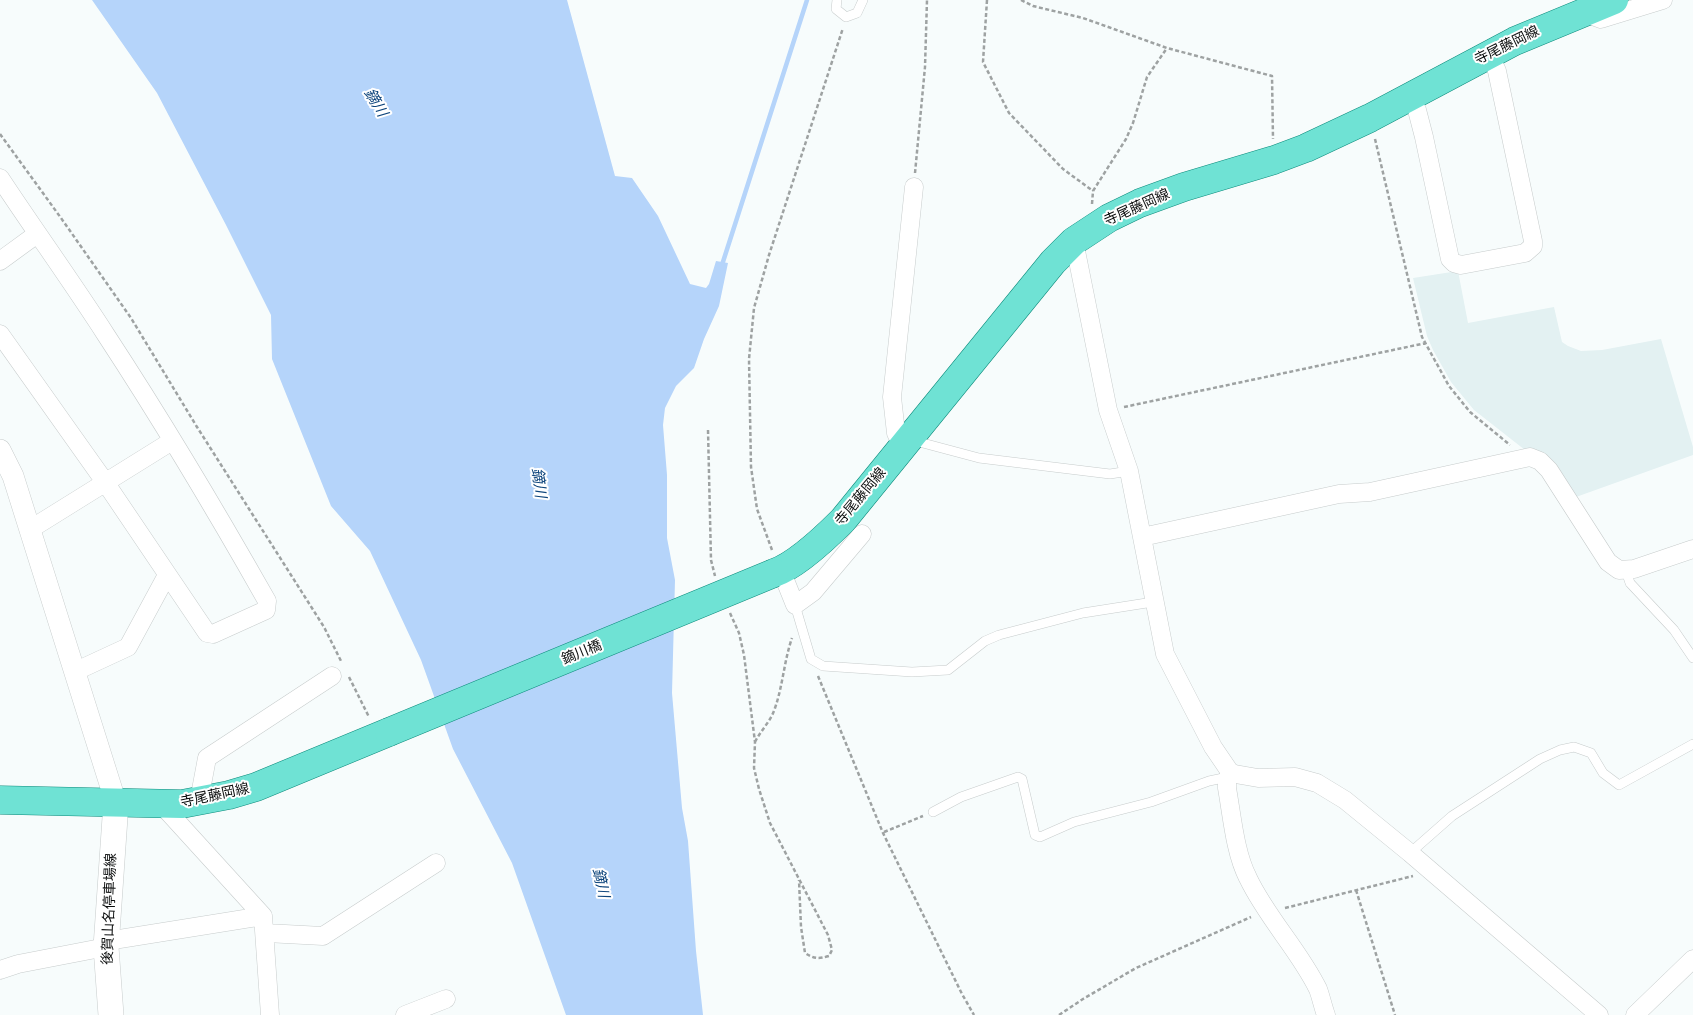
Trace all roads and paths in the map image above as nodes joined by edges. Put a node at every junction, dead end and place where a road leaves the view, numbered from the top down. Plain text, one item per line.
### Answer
1 (837, 0) edge
2 (863, 0) edge
3 (927, 0) edge
4 (987, 0) edge
5 (1021, 0) edge
6 (1614, 0) edge
7 (1663, 0) edge
8 (1589, 10) junction
9 (846, 18) junction
10 (1167, 48) junction
11 (1490, 54) junction
12 (1410, 96) junction
13 (1370, 118) junction
14 (0, 134) edge
15 (1274, 160) junction
16 (0, 178) edge
17 (914, 187) joint
18 (1093, 191) junction
19 (37, 234) junction
20 (1084, 235) junction
21 (0, 261) edge
22 (0, 334) edge
23 (1426, 344) junction
24 (1108, 410) junction
25 (708, 430) dead end
26 (172, 441) junction
27 (907, 441) junction
28 (0, 450) edge
29 (1524, 458) junction
30 (1129, 471) junction
31 (6, 477) edge
32 (105, 482) junction
33 (29, 530) junction
34 (862, 534) dead end
35 (1142, 537) junction
36 (1693, 549) edge
37 (1626, 570) junction
38 (778, 572) junction
39 (167, 575) junction
40 (716, 578) dead end
41 (1153, 602) junction
42 (794, 605) junction
43 (728, 609) dead end
44 (1693, 658) edge
45 (74, 672) junction
46 (332, 676) dead end
47 (823, 687) dead end
48 (384, 734) junction
49 (755, 742) junction
50 (1693, 744) edge
51 (1229, 774) junction
52 (0, 800) edge
53 (204, 801) junction
54 (116, 803) junction
55 (161, 804) junction
56 (933, 812) dead end
57 (908, 822) dead end
58 (884, 833) junction
59 (1410, 853) junction
60 (436, 863) dead end
61 (1432, 872) junction
62 (799, 880) junction
63 (1356, 889) junction
64 (1267, 911) junction
65 (265, 925) junction
66 (107, 944) junction
67 (1693, 959) edge
68 (0, 970) edge
69 (446, 998) dead end
70 (111, 1015) edge
71 (270, 1015) edge
72 (405, 1015) edge
73 (974, 1015) edge
74 (1059, 1015) edge
75 (1326, 1015) edge
76 (1395, 1015) edge
77 (1600, 1015) edge
78 (1635, 1015) edge

1 - 9 lane
2 - 9 lane
3 - 17 path
4 - 18 path
5 - 10 path
6 - 8 main road, 寺尾藤岡線
7 - 8 street
8 - 11 main road, 寺尾藤岡線
9 - 38 path
10 - 15 path
10 - 18 path
11 - 12 main road, 寺尾藤岡線
11 - 12 street
12 - 13 main road, 寺尾藤岡線
13 - 15 main road, 寺尾藤岡線
13 - 23 path
14 - 48 path
15 - 20 main road, 寺尾藤岡線
16 - 19 street
17 - 27 street
18 - 20 path
19 - 21 street
19 - 26 street
20 - 24 street
20 - 27 main road, 寺尾藤岡線
22 - 32 street
23 - 24 path
23 - 29 path
24 - 30 street
25 - 40 path
26 - 32 street
26 - 39 street
27 - 30 lane
27 - 38 main road, 寺尾藤岡線
28 - 31 street
29 - 35 street
29 - 37 street
30 - 35 street
31 - 33 street
32 - 33 street
32 - 39 street
33 - 45 street
34 - 42 street
35 - 41 street
36 - 37 street
37 - 44 lane
38 - 42 street
38 - 48 main road, 鏑川橋, bridge
39 - 45 street
41 - 42 lane
41 - 51 street
42 - 49 path
43 - 49 path
45 - 54 street
46 - 53 street
47 - 58 path
48 - 53 main road, 寺尾藤岡線
49 - 62 path
50 - 59 lane
51 - 56 lane
51 - 59 street
51 - 64 street
52 - 54 main road, 寺尾藤岡線
53 - 55 main road, 寺尾藤岡線
54 - 55 main road, 寺尾藤岡線
54 - 66 main road, 後賀山名停車場線
55 - 65 street
57 - 58 path
58 - 73 path
59 - 61 street
60 - 65 street
61 - 63 path
61 - 77 street
62 - 62 path
63 - 64 path
63 - 76 path
64 - 74 path
64 - 75 street
65 - 66 street
65 - 71 street
66 - 68 street
66 - 70 main road, 後賀山名停車場線
67 - 78 street
69 - 72 street

